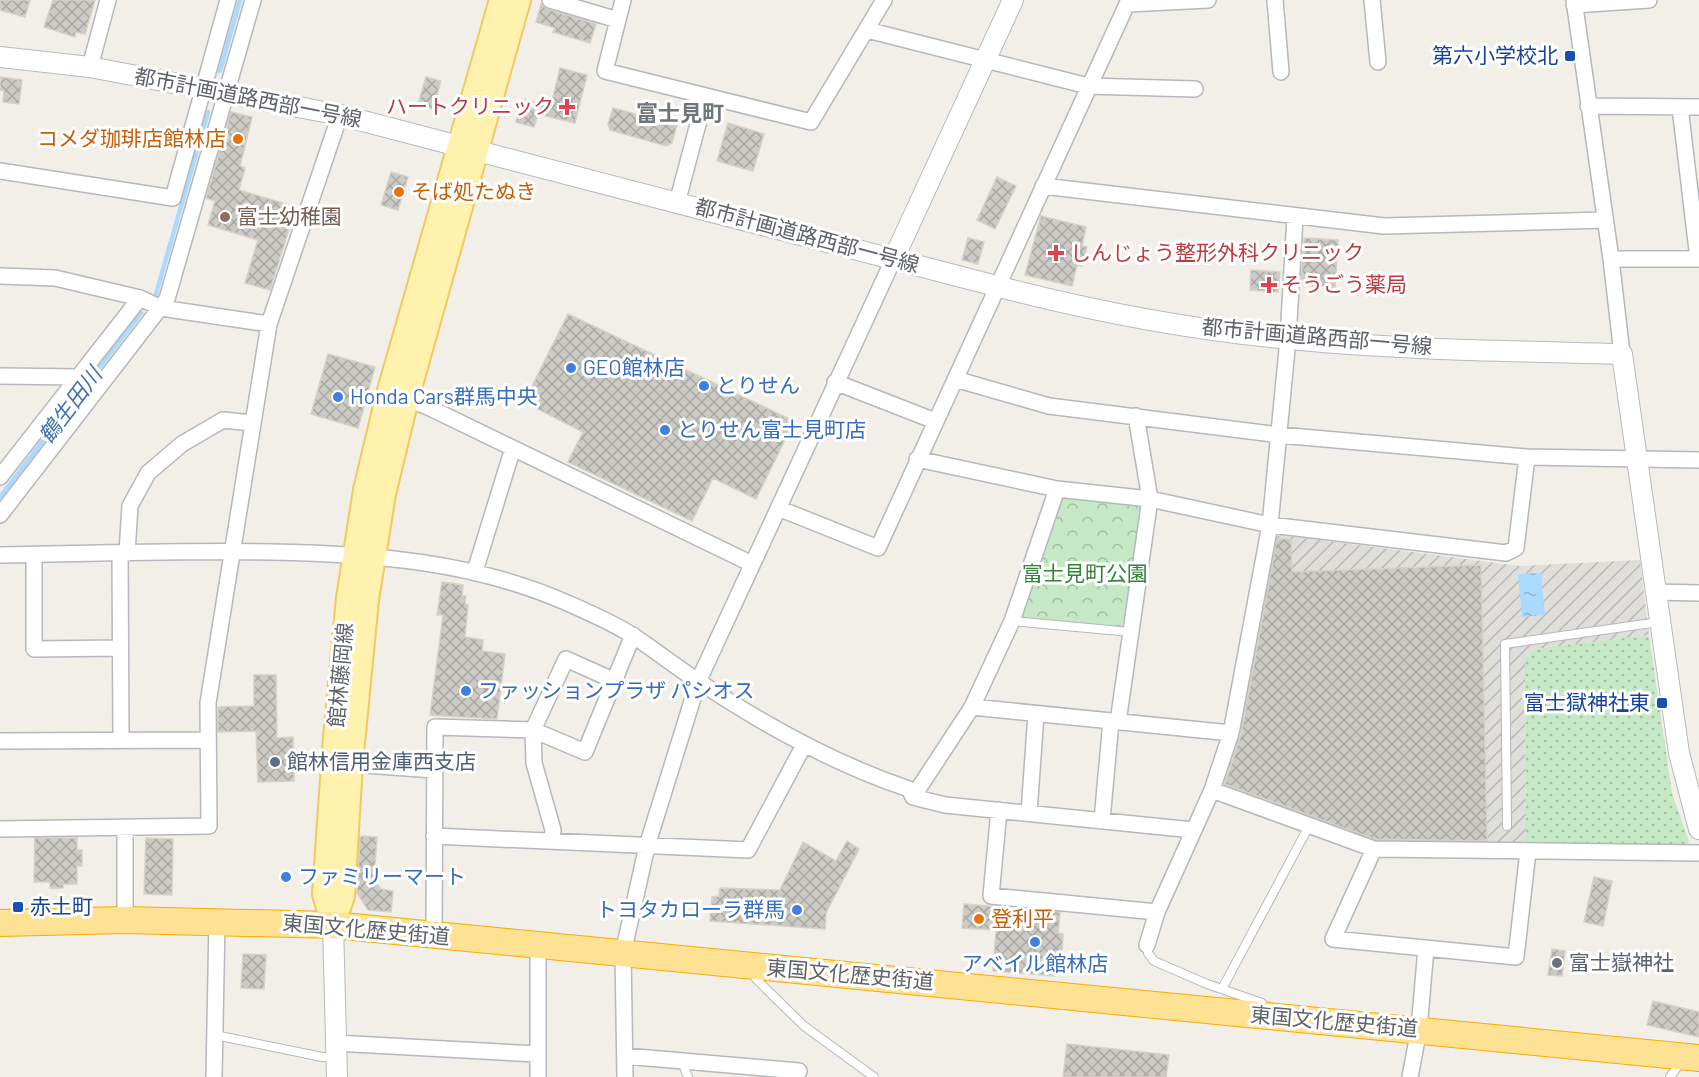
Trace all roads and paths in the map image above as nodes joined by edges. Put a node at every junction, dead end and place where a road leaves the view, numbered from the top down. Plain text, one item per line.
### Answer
1 (108, 0) edge
2 (228, 0) edge
3 (253, 0) edge
4 (501, 0) edge
5 (519, 0) edge
6 (549, 0) edge
7 (623, 0) edge
8 (884, 0) edge
9 (1013, 0) edge
10 (1208, 0) edge
11 (1275, 0) edge
12 (1372, 0) edge
13 (1649, 0) edge
14 (1574, 3) edge
15 (618, 20) junction
16 (867, 30) junction
17 (0, 57) edge
18 (986, 60) junction
19 (1378, 62) dead end
20 (90, 67) junction
21 (1281, 72) dead end
22 (1088, 86) junction
23 (203, 87) junction
24 (1195, 89) dead end
25 (228, 91) junction
26 (705, 98) junction
27 (1588, 106) junction
28 (1680, 107) junction
29 (1699, 107) edge
30 (340, 115) junction
31 (469, 148) junction
32 (0, 171) edge
33 (1043, 186) junction
34 (677, 203) junction
35 (1295, 217) junction
36 (1605, 220) junction
37 (894, 258) junction
38 (1611, 259) junction
39 (1699, 259) edge
40 (0, 276) edge
41 (996, 286) junction
42 (140, 298) junction
43 (161, 308) junction
44 (268, 324) junction
45 (1288, 339) junction
46 (1622, 354) junction
47 (0, 376) edge
48 (80, 377) junction
49 (955, 379) junction
50 (835, 382) junction
51 (407, 399) junction
52 (1136, 416) junction
53 (935, 421) junction
54 (252, 423) junction
55 (1280, 435) junction
56 (513, 448) junction
57 (1527, 457) junction
58 (1635, 458) junction
59 (917, 459) junction
60 (1699, 460) edge
61 (0, 477) edge
62 (1057, 489) junction
63 (1150, 499) junction
64 (778, 508) junction
65 (0, 515) edge
66 (1270, 525) junction
67 (233, 552) junction
68 (123, 553) junction
69 (0, 555) edge
70 (34, 555) junction
71 (364, 555) junction
72 (752, 564) junction
73 (475, 571) junction
74 (1655, 592) junction
75 (1699, 593) edge
76 (1012, 621) junction
77 (1659, 622) junction
78 (1131, 632) junction
79 (633, 635) junction
80 (120, 648) junction
81 (615, 681) junction
82 (699, 682) junction
83 (972, 707) junction
84 (1036, 714) junction
85 (1114, 722) junction
86 (533, 730) junction
87 (1231, 733) junction
88 (121, 740) junction
89 (208, 740) junction
90 (0, 741) edge
91 (804, 744) junction
92 (351, 764) junction
93 (434, 770) junction
94 (1212, 790) junction
95 (913, 797) junction
96 (999, 810) junction
97 (1029, 813) junction
98 (1102, 820) junction
99 (1309, 826) junction
100 (1507, 826) dead end
101 (125, 828) junction
102 (0, 829) edge
103 (1699, 829) edge
104 (1193, 830) junction
105 (435, 836) junction
106 (552, 841) junction
107 (647, 846) junction
108 (1374, 849) junction
109 (1528, 851) junction
110 (1699, 853) edge
111 (1158, 912) junction
112 (125, 920) junction
113 (217, 921) junction
114 (0, 923) edge
115 (333, 925) junction
116 (434, 935) junction
117 (538, 945) junction
118 (1147, 945) joint
119 (1426, 948) junction
120 (623, 953) junction
121 (748, 966) junction
122 (1222, 989) junction
123 (1272, 1016) junction
124 (1419, 1029) junction
125 (215, 1035) junction
126 (537, 1054) junction
127 (625, 1056) junction
128 (1692, 1057) edge
129 (336, 1059) edge
130 (682, 1061) junction
131 (742, 1071) edge
132 (799, 1071) dead end
133 (214, 1077) edge
134 (538, 1077) edge
135 (625, 1077) edge
136 (688, 1077) edge
137 (874, 1077) edge
138 (1410, 1077) edge
139 (1670, 1077) edge

1 - 20 street
2 - 23 street
3 - 25 street
4 - 31 main road, 館林藤岡線
5 - 31 main road, 館林藤岡線
6 - 15 street
7 - 15 street
8 - 16 street
9 - 18 street
10 - 22 street
11 - 21 street
12 - 19 street
13 - 14 street
14 - 27 street
15 - 26 street
16 - 18 street
16 - 26 street
17 - 20 street, 都市計画道路西部一号線
18 - 22 street
18 - 37 street
20 - 23 street, 都市計画道路西部一号線
22 - 24 street
22 - 33 street
23 - 25 street, 都市計画道路西部一号線
23 - 32 street
25 - 30 street, 都市計画道路西部一号線
25 - 43 street
26 - 34 street
27 - 28 street
27 - 36 street
28 - 29 street
28 - 39 street
30 - 31 street, 都市計画道路西部一号線
30 - 44 street
31 - 34 street, 都市計画道路西部一号線
31 - 51 main road, 館林藤岡線
31 - 71 main road, 館林藤岡線
33 - 35 street
33 - 41 street
34 - 37 street, 都市計画道路西部一号線
35 - 36 street
35 - 45 street
36 - 38 street
37 - 41 street, 都市計画道路西部一号線
37 - 50 street
38 - 39 street
38 - 46 street
40 - 42 street
41 - 45 street, 都市計画道路西部一号線
41 - 49 street
42 - 43 street
42 - 48 street
43 - 44 street
43 - 65 street
44 - 54 street
45 - 46 street, 都市計画道路西部一号線
45 - 55 street
46 - 58 street
47 - 48 street
48 - 61 street
49 - 52 street
49 - 53 street
50 - 53 street
50 - 64 street
51 - 56 street
51 - 71 main road, 館林藤岡線
52 - 55 street
52 - 63 street
53 - 59 street
54 - 67 street
54 - 68 street
55 - 57 street
55 - 66 street
56 - 72 street
56 - 73 street
57 - 58 street
57 - 66 street
58 - 60 street
58 - 74 street
59 - 62 street
59 - 64 street
62 - 63 street
62 - 76 street
63 - 66 street
63 - 78 street
64 - 72 street
66 - 87 street
67 - 68 street
67 - 71 street
67 - 89 street
68 - 70 street
68 - 80 street
69 - 70 street
70 - 80 street
71 - 73 street
71 - 92 main road, 館林藤岡線
71 - 115 main road, 館林藤岡線
72 - 82 street
73 - 79 street
74 - 75 street
74 - 77 street
76 - 78 lane
76 - 83 street
77 - 100 lane
77 - 103 street
78 - 85 street
79 - 81 street
79 - 82 street
80 - 88 street
81 - 86 street
81 - 86 street
82 - 91 street
82 - 107 street
83 - 84 street
83 - 95 street
84 - 85 street
84 - 97 street
85 - 87 street
85 - 98 street
86 - 93 street
86 - 106 street
87 - 94 street
88 - 89 street
88 - 90 street
89 - 101 street
91 - 95 street
91 - 107 street
92 - 93 street
92 - 115 main road, 館林藤岡線
93 - 105 street
94 - 99 street
94 - 104 street
95 - 96 street
96 - 97 street
96 - 111 street
97 - 98 street
98 - 104 street
99 - 108 street
99 - 122 lane
101 - 102 street
101 - 112 street
104 - 111 street
105 - 106 street
105 - 116 street
106 - 107 street
107 - 120 street
108 - 109 street
108 - 119 street
109 - 110 street
109 - 119 street
111 - 118 street
112 - 113 highway, 東国文化歴史街道
112 - 114 highway, 東国文化歴史街道
113 - 115 highway, 東国文化歴史街道
113 - 125 street
115 - 116 highway, 東国文化歴史街道
115 - 129 street
116 - 117 highway, 東国文化歴史街道
117 - 120 highway, 東国文化歴史街道
117 - 126 street
118 - 122 lane
119 - 124 street
120 - 121 highway, 東国文化歴史街道
120 - 127 street
121 - 123 highway, 東国文化歴史街道
121 - 137 lane
122 - 123 lane
123 - 124 highway, 東国文化歴史街道
124 - 128 highway, 東国文化歴史街道
124 - 138 street
125 - 129 lane
125 - 133 street
126 - 129 street
126 - 134 street
127 - 130 street
127 - 135 street
128 - 139 lane
130 - 131 street
130 - 136 lane
131 - 132 street

